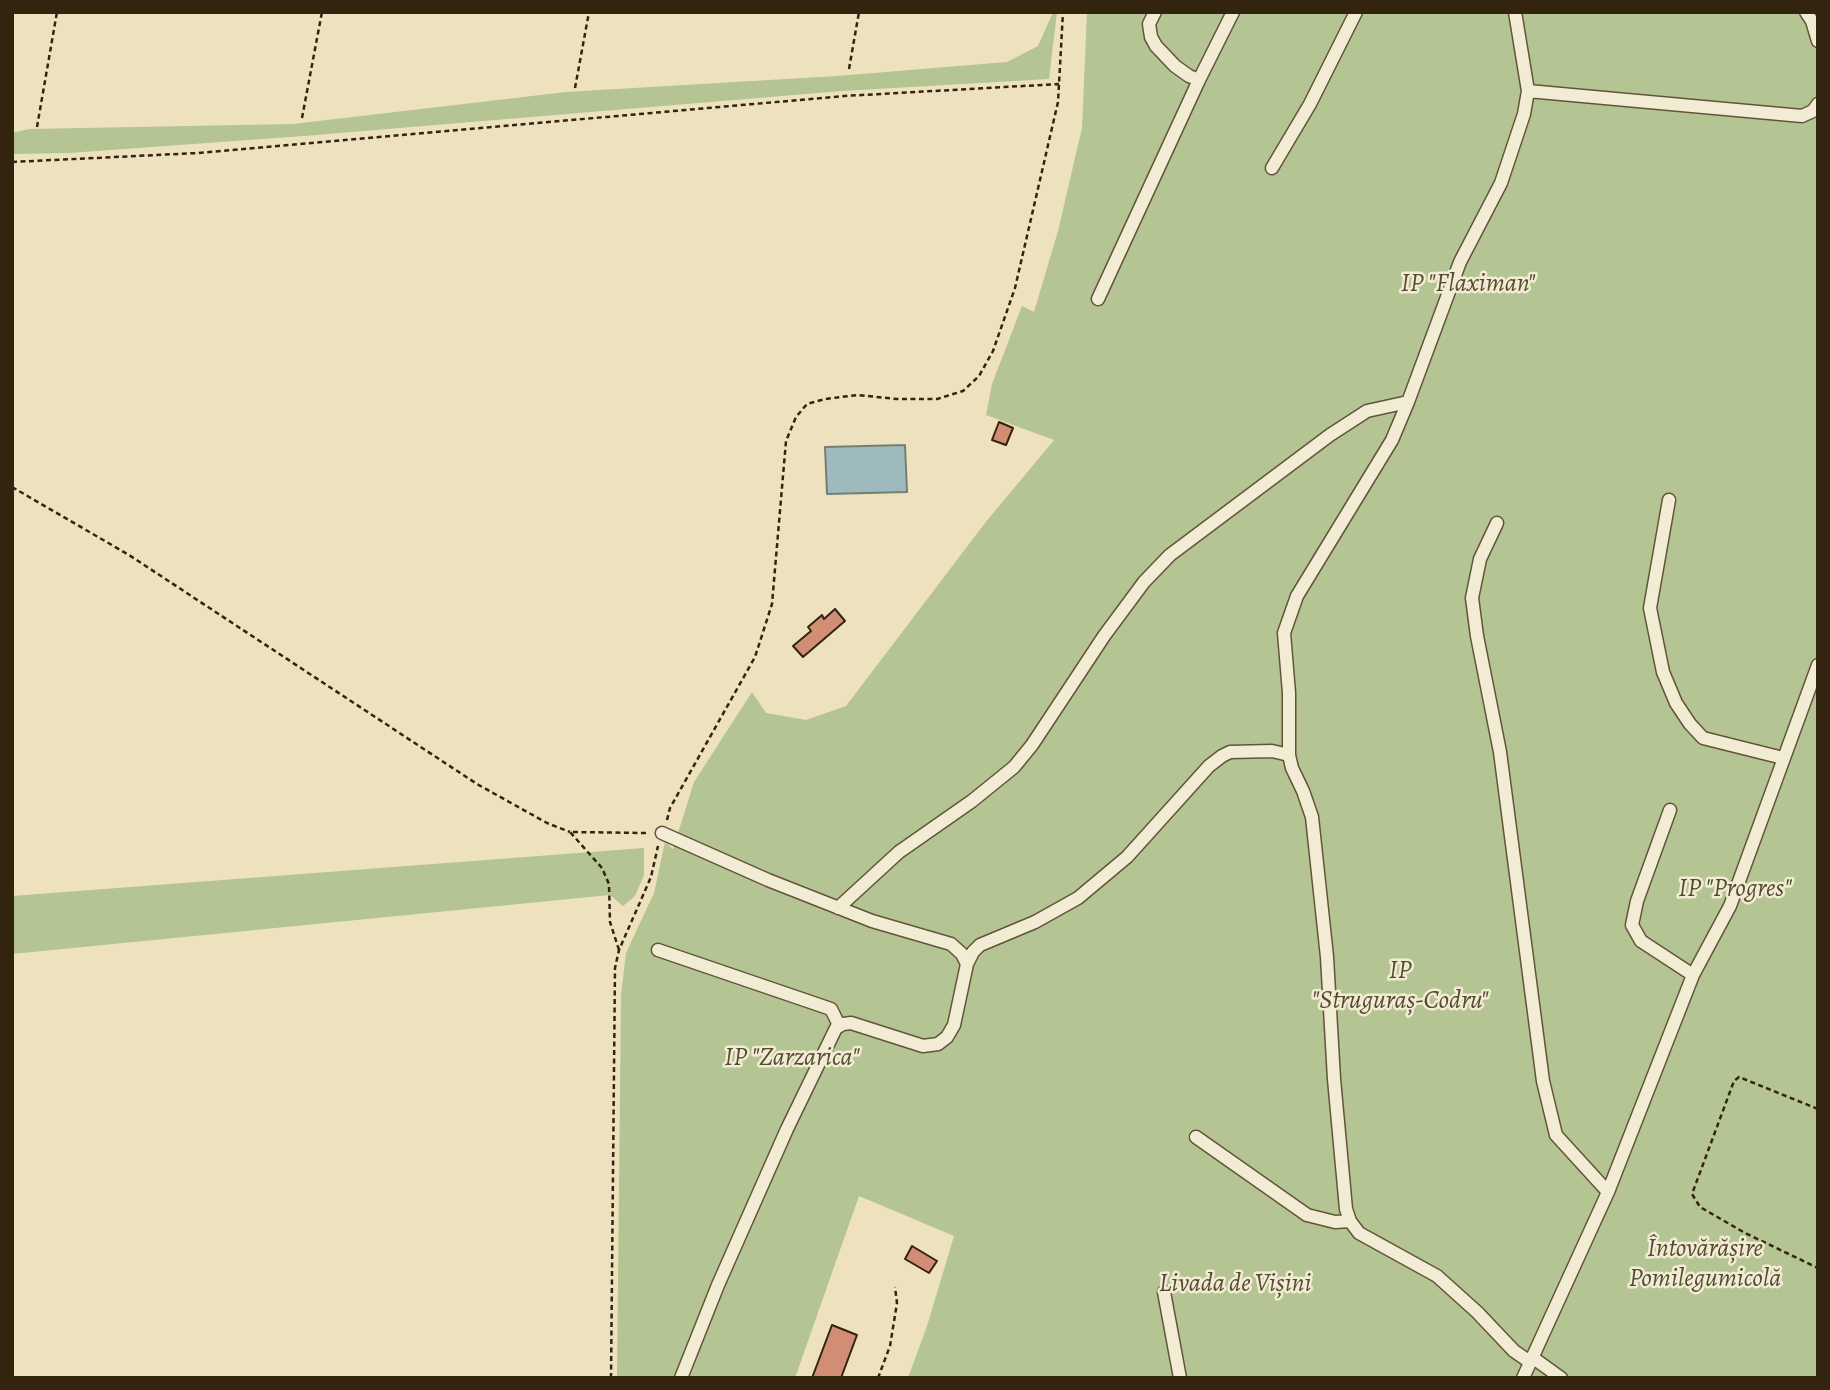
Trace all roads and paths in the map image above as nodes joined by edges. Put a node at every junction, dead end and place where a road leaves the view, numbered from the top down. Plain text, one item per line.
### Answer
1 (57, 12) edge
2 (322, 12) edge
3 (589, 12) edge
4 (859, 12) edge
5 (1063, 12) edge
6 (1155, 12) edge
7 (1233, 12) edge
8 (1356, 12) edge
9 (1515, 12) edge
10 (1806, 12) edge
11 (1818, 41) edge
12 (849, 69) dead end
13 (1199, 79) junction
14 (1059, 84) junction
15 (575, 88) dead end
16 (1528, 91) junction
17 (1818, 104) edge
18 (302, 118) dead end
19 (37, 127) dead end
20 (12, 162) edge
21 (1272, 168) dead end
22 (1098, 299) dead end
23 (1408, 402) junction
24 (12, 486) edge
25 (1669, 500) dead end
26 (1497, 523) dead end
27 (1818, 665) edge
28 (1289, 755) junction
29 (1783, 758) junction
30 (1670, 810) dead end
31 (570, 832) junction
32 (662, 834) junction
33 (838, 908) junction
34 (619, 950) junction
35 (659, 950) dead end
36 (967, 964) junction
37 (1693, 975) junction
38 (839, 1025) junction
39 (1818, 1109) edge
40 (1196, 1137) dead end
41 (1608, 1192) junction
42 (1350, 1221) junction
43 (1818, 1268) edge
44 (895, 1287) dead end
45 (1164, 1292) dead end
46 (1531, 1359) junction
47 (611, 1378) edge
48 (681, 1378) edge
49 (878, 1378) edge
50 (1180, 1378) edge
51 (1523, 1378) edge
52 (1561, 1378) edge

1 - 19 path
2 - 18 path
3 - 15 path
4 - 12 path
5 - 14 path
6 - 13 street
7 - 13 street
8 - 21 street
9 - 16 street
10 - 11 street
13 - 22 street
14 - 20 path
14 - 32 path
16 - 17 street
16 - 23 street
23 - 28 street
23 - 33 street
24 - 31 path
25 - 29 street
26 - 41 street
27 - 29 street
28 - 36 street
28 - 42 street
29 - 37 street
30 - 37 street
31 - 32 path
31 - 34 path
32 - 33 street
32 - 34 path
33 - 36 street
34 - 47 path
35 - 38 street
36 - 38 street
37 - 41 street
38 - 48 street
39 - 43 path
40 - 42 street
41 - 46 street
42 - 46 street
44 - 49 path
45 - 50 street
46 - 51 street
46 - 52 street

